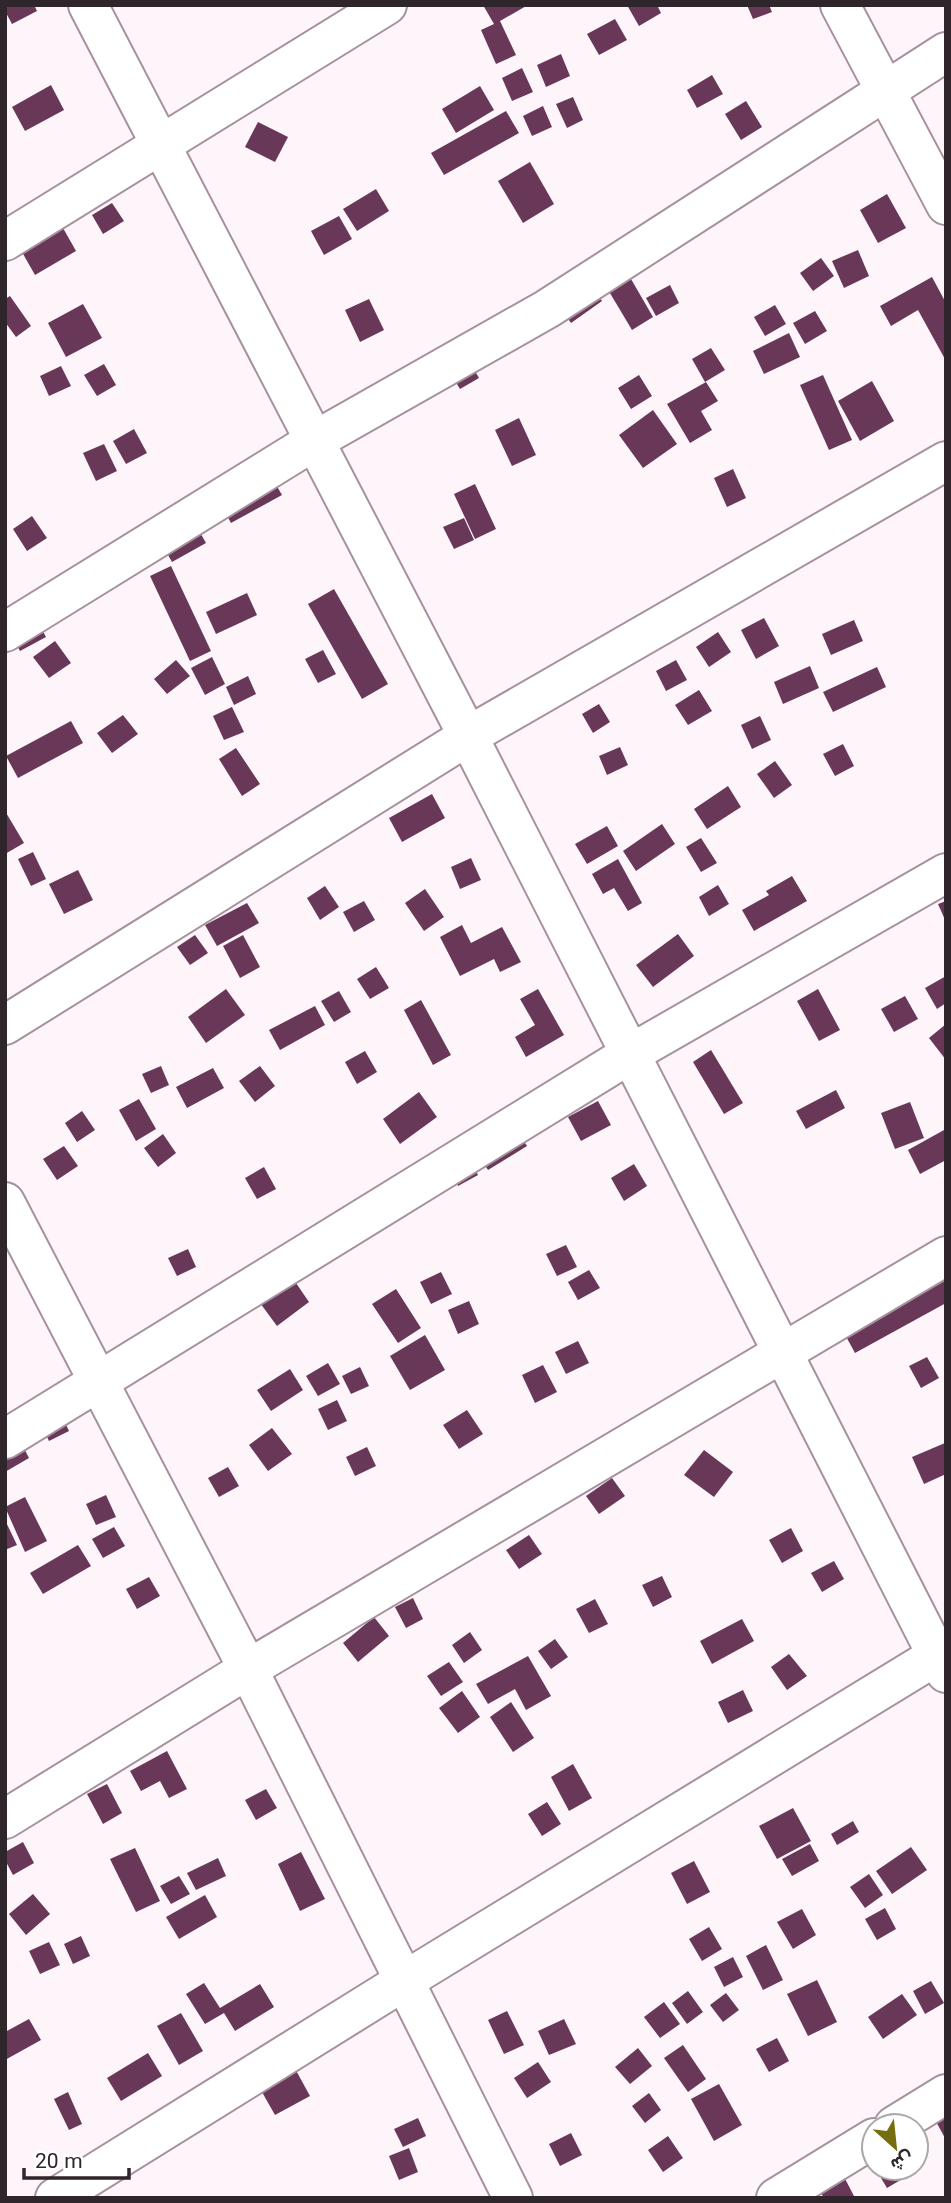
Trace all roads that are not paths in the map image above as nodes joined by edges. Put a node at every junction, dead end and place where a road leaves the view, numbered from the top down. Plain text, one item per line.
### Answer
1 (88, 5) edge
2 (387, 5) edge
3 (840, 5) edge
4 (946, 52) edge
5 (885, 90) junction
6 (159, 145) junction
7 (946, 205) edge
8 (5, 241) edge
9 (314, 441) junction
10 (946, 461) edge
11 (5, 632) edge
12 (468, 736) junction
13 (946, 873) edge
14 (5, 1025) edge
15 (630, 1054) junction
16 (5, 1202) edge
17 (946, 1256) edge
18 (783, 1353) junction
19 (98, 1380) junction
20 (5, 1438) edge
21 (943, 1659) edge
22 (248, 1669) junction
23 (5, 1819) edge
24 (404, 1981) junction
25 (946, 2094) edge
26 (917, 2112) edge
27 (860, 2147) edge
28 (55, 2198) edge
29 (513, 2198) edge
30 (776, 2198) edge

1 - 6 street
2 - 6 street
3 - 5 street
4 - 5 street
5 - 7 street
5 - 9 street
6 - 8 street
6 - 9 street
9 - 11 street
9 - 12 street
10 - 12 street
12 - 14 street
12 - 15 street
13 - 15 street
15 - 18 street
15 - 19 street
16 - 19 street
17 - 18 street
18 - 21 street
18 - 22 street
19 - 20 street
19 - 22 street
21 - 24 street
22 - 23 street
22 - 24 street
24 - 28 street
24 - 29 street
25 - 26 street
27 - 30 street

